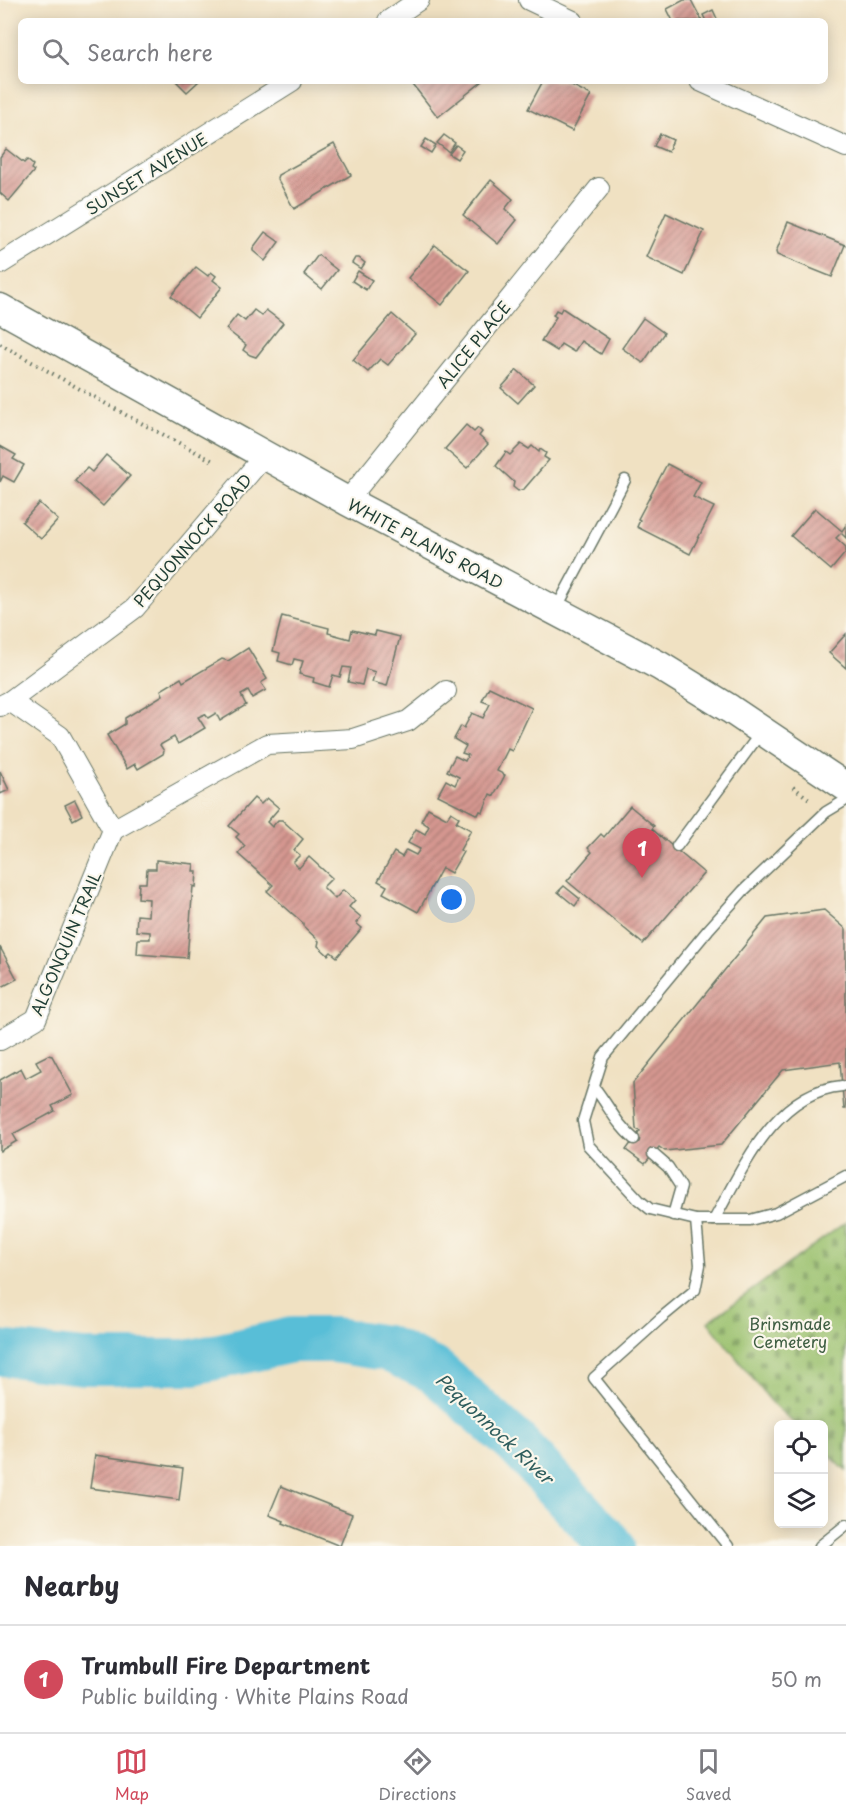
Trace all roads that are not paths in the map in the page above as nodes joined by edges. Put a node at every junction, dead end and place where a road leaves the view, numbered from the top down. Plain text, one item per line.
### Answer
1 (419, 0) edge
2 (529, 0) edge
3 (392, 18) edge
4 (567, 18) edge
5 (287, 84) edge
6 (707, 84) edge
7 (846, 147) edge
8 (599, 188) dead end
9 (0, 264) edge
10 (0, 308) edge
11 (265, 454) junction
12 (625, 480) dead end
13 (347, 501) junction
14 (554, 612) junction
15 (446, 691) dead end
16 (5, 704) edge
17 (762, 731) junction
18 (846, 787) edge
19 (846, 800) edge
20 (113, 830) junction
21 (676, 846) dead end
22 (0, 1040) edge
23 (842, 1086) dead end
24 (594, 1087) junction
25 (634, 1139) dead end
26 (653, 1154) dead end
27 (846, 1176) edge
28 (673, 1215) junction
29 (696, 1220) junction
30 (714, 1220) junction
31 (846, 1525) edge
32 (728, 1546) edge
33 (820, 1546) edge

1 - 3 street
2 - 4 street
5 - 9 street, SUNSET AVENUE
6 - 7 street
8 - 13 street, ALICE PLACE
10 - 11 main road, WHITE PLAINS ROAD
11 - 13 main road, WHITE PLAINS ROAD
11 - 16 street, PEQUONNOCK ROAD
12 - 14 lane
13 - 14 main road, WHITE PLAINS ROAD
14 - 17 main road, WHITE PLAINS ROAD
15 - 20 street
16 - 20 street
17 - 18 main road, WHITE PLAINS ROAD
17 - 21 lane
19 - 24 lane
20 - 22 street, ALGONQUIN TRAIL
23 - 30 lane
24 - 25 lane
24 - 28 lane
26 - 28 lane
27 - 30 lane
28 - 29 lane
29 - 30 lane
29 - 32 lane
31 - 33 lane

